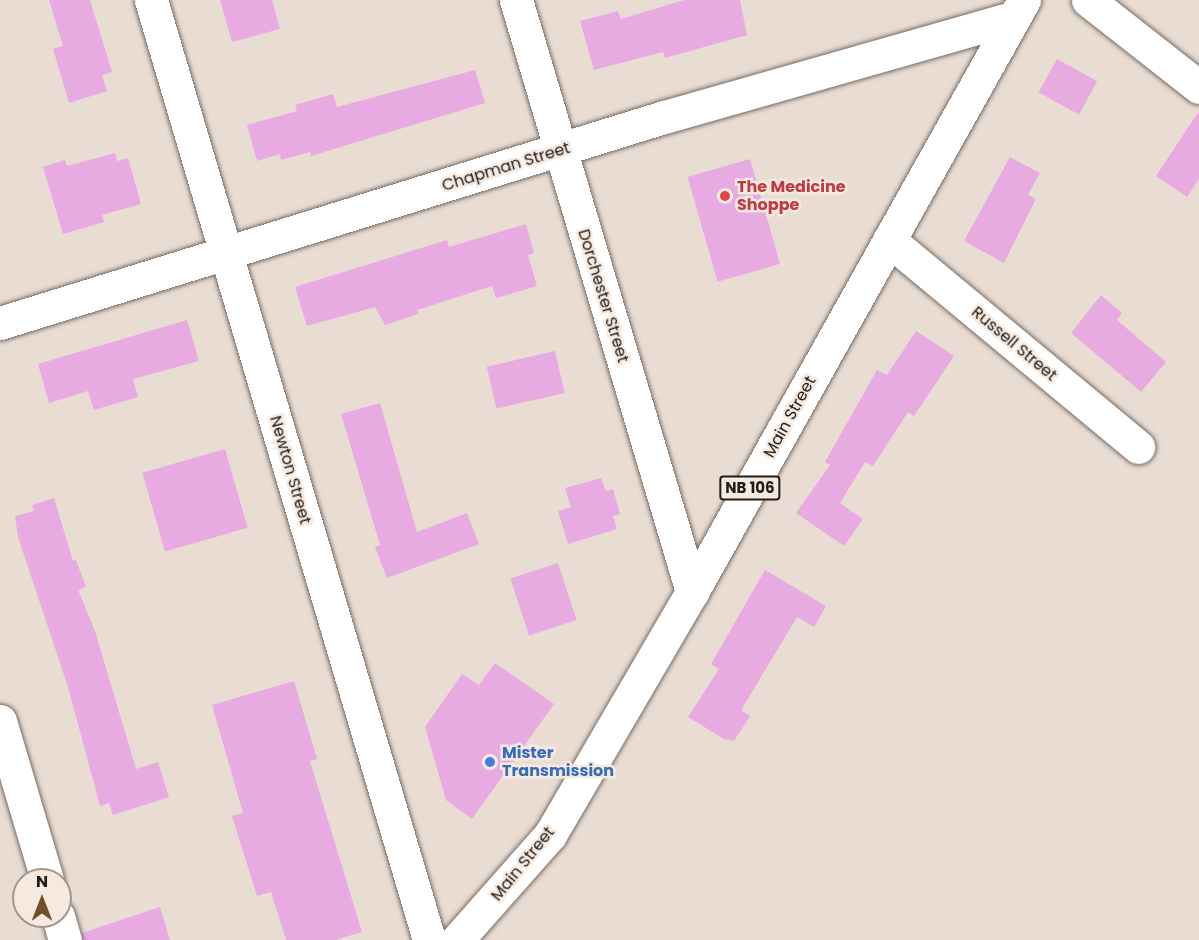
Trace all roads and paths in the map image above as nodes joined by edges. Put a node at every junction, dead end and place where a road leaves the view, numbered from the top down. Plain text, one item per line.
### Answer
1 (152, 0) edge
2 (516, 0) edge
3 (1088, 0) edge
4 (1019, 8) edge
5 (1199, 87) edge
6 (560, 151) junction
7 (889, 240) junction
8 (226, 253) junction
9 (0, 323) edge
10 (1138, 447) dead end
11 (692, 592) junction
12 (0, 722) edge
13 (43, 868) edge
14 (429, 940) edge
15 (457, 940) edge

1 - 8 street, Newton Street
2 - 6 street, Dorchester Street
3 - 5 street
4 - 6 street, Chapman Street
4 - 7 street, Main Street / NB 106
6 - 8 street, Chapman Street
6 - 11 street, Dorchester Street
7 - 10 street, Russell Street
7 - 11 street, Main Street / NB 106
8 - 9 street, Chapman Street
8 - 14 street, Newton Street
11 - 15 street, Main Street / NB 106
12 - 13 street

